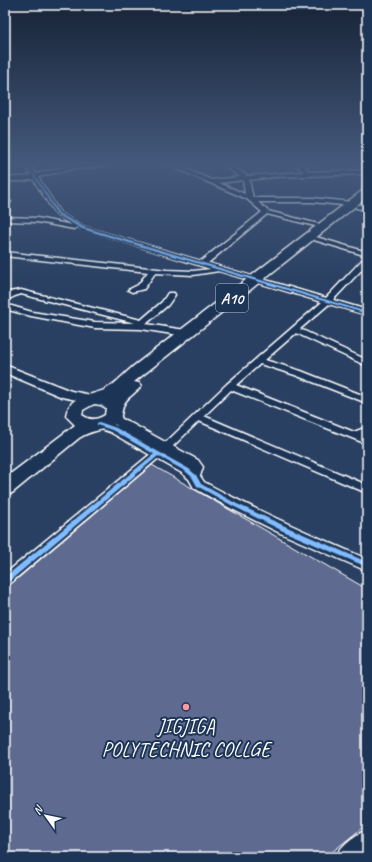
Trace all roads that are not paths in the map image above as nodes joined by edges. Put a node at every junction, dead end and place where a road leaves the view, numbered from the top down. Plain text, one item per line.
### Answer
1 (52, 204) edge
2 (257, 204) edge
3 (361, 205) edge
4 (266, 212) junction
5 (5, 219) edge
6 (323, 226) junction
7 (83, 228) junction
8 (316, 239) junction
9 (5, 254) edge
10 (367, 254) edge
11 (367, 260) edge
12 (202, 264) junction
13 (219, 269) junction
14 (153, 270) junction
15 (260, 281) junction
16 (132, 290) dead end
17 (172, 295) dead end
18 (5, 299) edge
19 (328, 302) junction
20 (5, 306) edge
21 (367, 313) edge
22 (142, 325) junction
23 (295, 330) junction
24 (185, 333) junction
25 (259, 361) junction
26 (367, 363) edge
27 (5, 370) edge
28 (5, 376) edge
29 (230, 386) junction
30 (93, 399) junction
31 (367, 400) edge
32 (114, 412) junction
33 (74, 414) junction
34 (198, 417) junction
35 (96, 424) junction
36 (367, 430) edge
37 (353, 436) junction
38 (367, 441) edge
39 (161, 451) junction
40 (5, 475) edge
41 (5, 488) edge
42 (367, 489) edge
43 (367, 565) edge
44 (5, 581) edge
45 (367, 838) edge
46 (344, 857) edge

1 - 7 street
2 - 4 street
3 - 6 highway, A10
3 - 8 highway, A10
4 - 6 street
4 - 12 street
5 - 7 street
6 - 15 highway, A10
7 - 12 street
8 - 10 street
8 - 15 highway, A10
9 - 14 street
11 - 19 street
12 - 13 street
13 - 14 street
13 - 15 street
14 - 16 street
15 - 19 street
15 - 24 highway, A10
15 - 32 highway, A10
17 - 22 street
18 - 22 street
19 - 21 street
19 - 23 street
20 - 22 street
22 - 24 street
23 - 25 street
23 - 26 street
24 - 30 highway, A10
25 - 29 street
25 - 31 street
27 - 30 main road
28 - 33 main road
29 - 34 street
29 - 37 street
30 - 32 highway
30 - 33 highway, A10
32 - 35 highway, A10
32 - 39 street
33 - 35 highway
33 - 40 highway, A10
34 - 39 street
34 - 42 street
35 - 39 street
35 - 41 highway, A10
36 - 37 street
37 - 38 street
39 - 43 street
39 - 44 street
45 - 46 street

